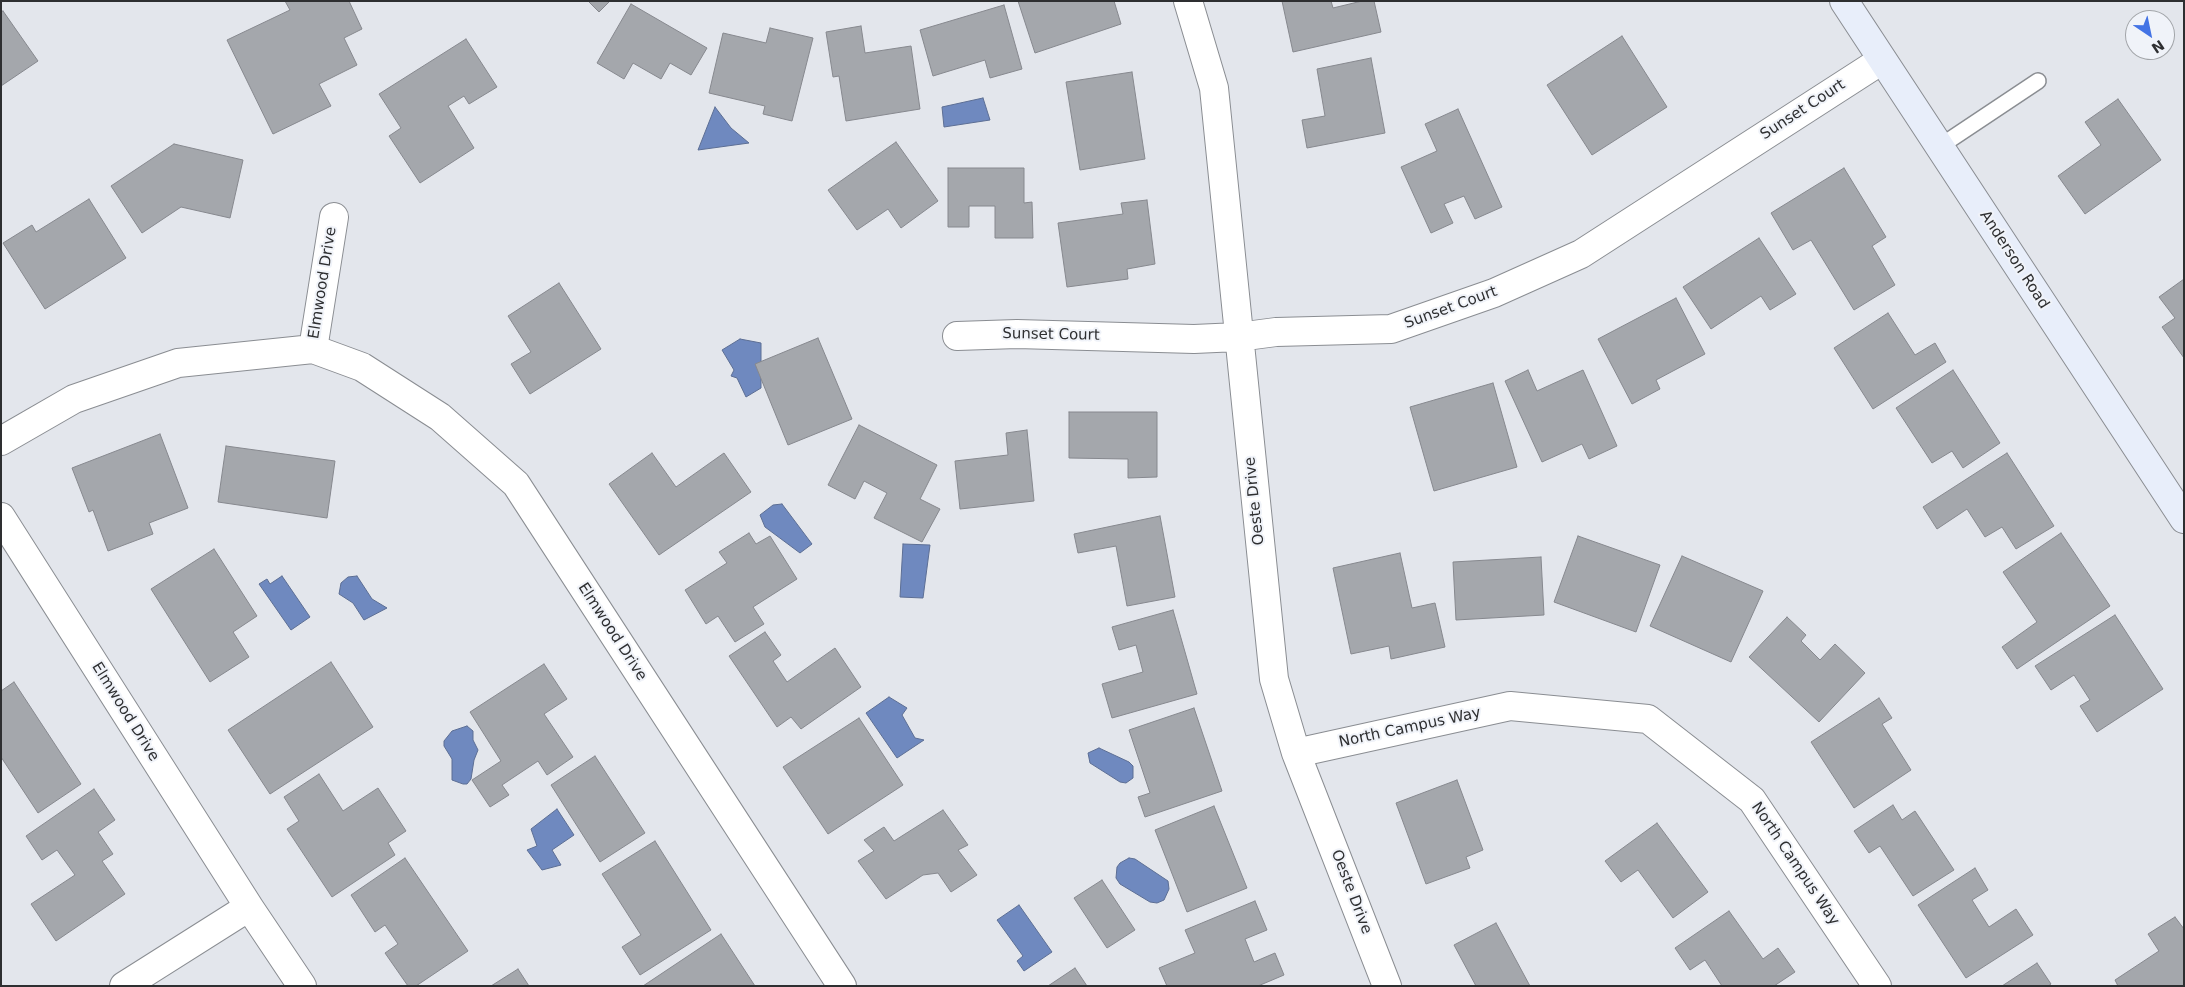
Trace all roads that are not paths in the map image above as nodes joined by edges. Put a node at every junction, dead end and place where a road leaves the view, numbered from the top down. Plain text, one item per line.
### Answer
1 (1188, 1) edge
2 (1844, 1) edge
3 (1882, 60) junction
4 (2038, 81) dead end
5 (1939, 146) junction
6 (334, 217) dead end
7 (957, 336) dead end
8 (1238, 337) junction
9 (313, 349) junction
10 (1, 441) edge
11 (1, 518) edge
12 (2184, 519) edge
13 (1296, 752) junction
14 (249, 907) junction
15 (124, 986) edge
16 (302, 986) edge
17 (842, 986) edge
18 (1388, 986) edge
19 (1878, 986) edge

1 - 8 street, Oeste Drive
2 - 3 main road, Anderson Road
3 - 5 main road, Anderson Road
3 - 8 street, Sunset Court
4 - 5 lane
5 - 12 main road, Anderson Road
6 - 9 street, Elmwood Drive
7 - 8 street, Sunset Court
8 - 13 street, Oeste Drive
9 - 10 street, Elmwood Drive
9 - 17 street, Elmwood Drive
11 - 14 street, Elmwood Drive
13 - 18 street, Oeste Drive
13 - 19 street, North Campus Way
14 - 15 street
14 - 16 street, Elmwood Drive

